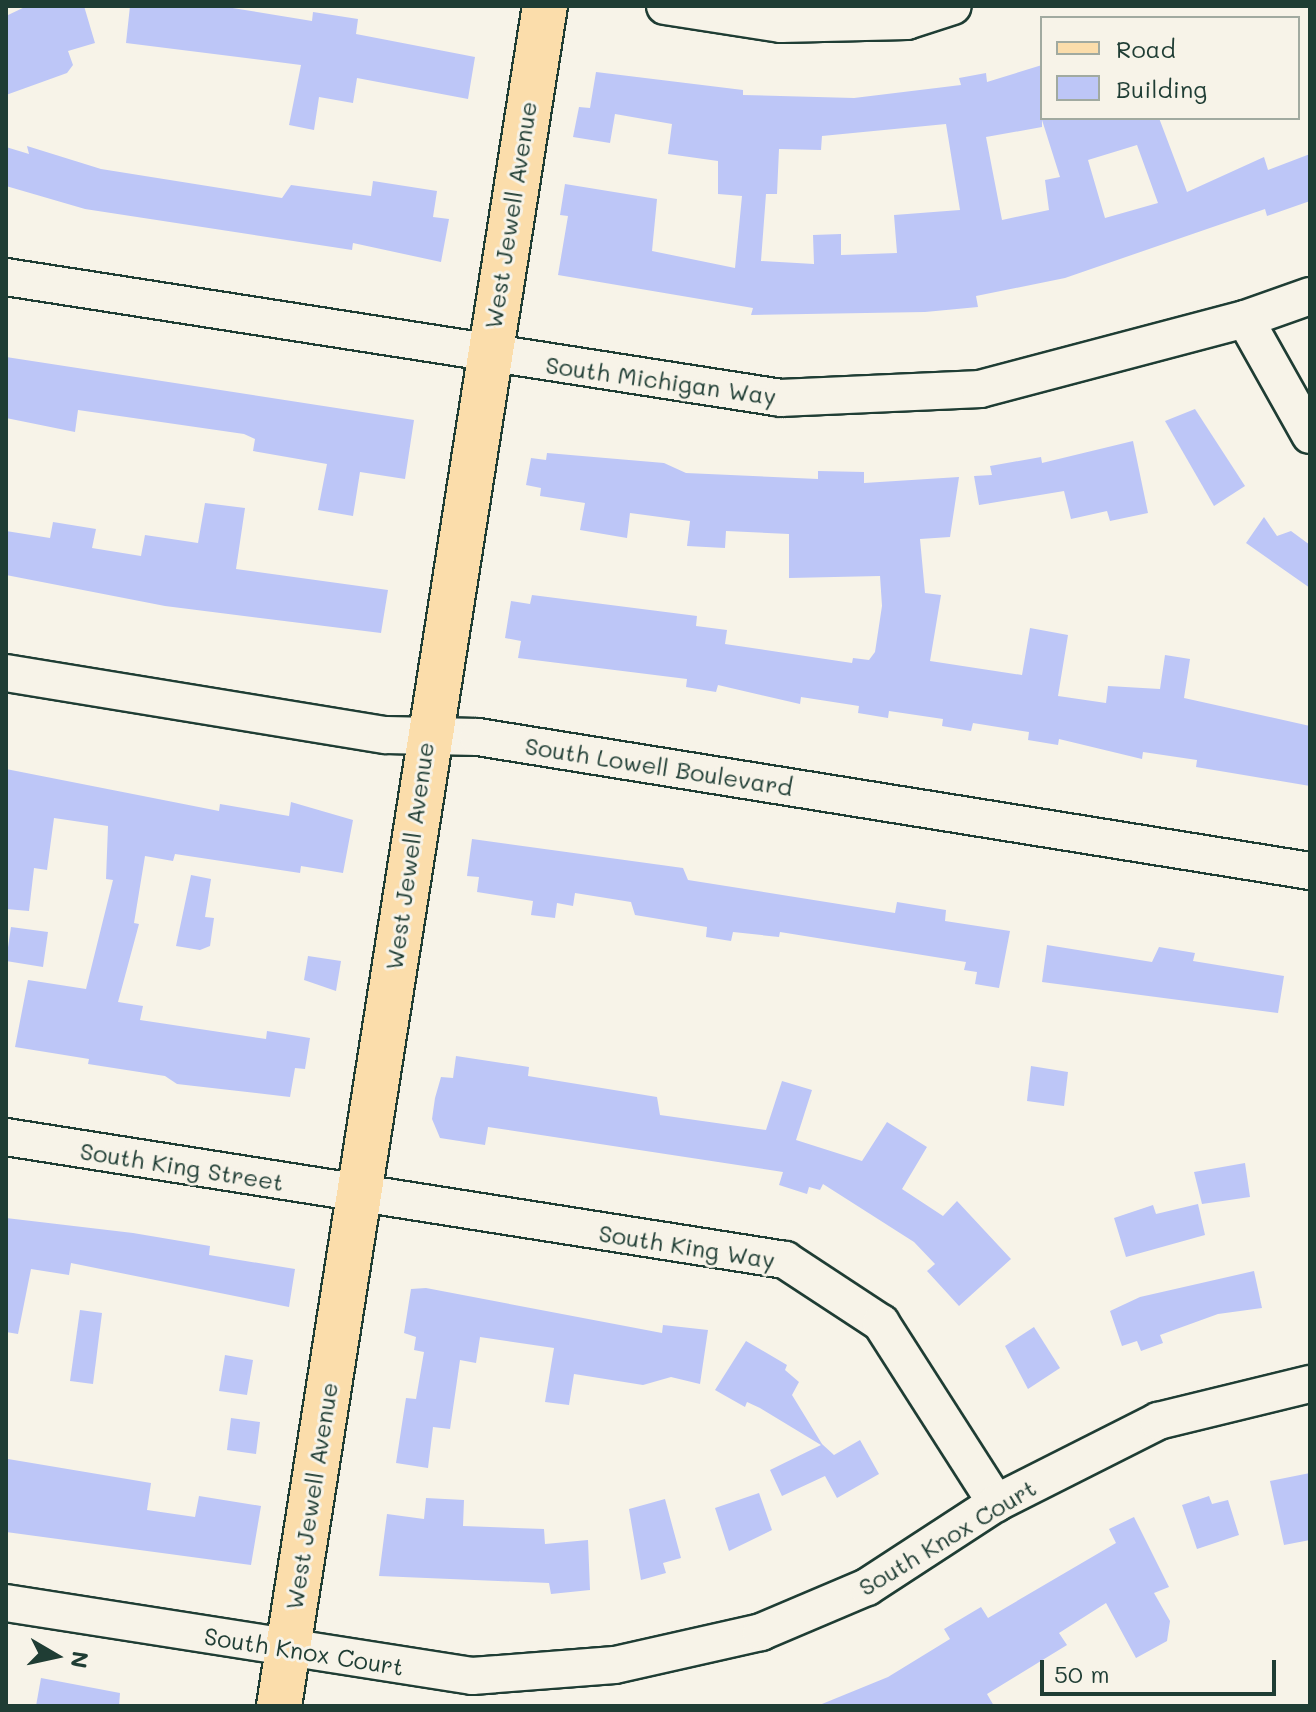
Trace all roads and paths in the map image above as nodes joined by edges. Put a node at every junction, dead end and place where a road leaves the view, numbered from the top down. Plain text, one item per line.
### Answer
1 (545, 6) edge
2 (665, 6) edge
3 (953, 6) edge
4 (6, 277) edge
5 (1310, 296) edge
6 (1245, 319) junction
7 (487, 355) junction
8 (1310, 435) edge
9 (6, 673) edge
10 (426, 735) junction
11 (1310, 871) edge
12 (6, 1137) edge
13 (359, 1195) junction
14 (1310, 1384) edge
15 (996, 1503) junction
16 (6, 1603) edge
17 (287, 1650) junction
18 (279, 1706) edge

1 - 7 main road, West Jewell Avenue
2 - 3 street
4 - 7 street, South Michigan Way
5 - 6 street, South Michigan Way
6 - 7 street, South Michigan Way
6 - 8 street
7 - 10 main road, West Jewell Avenue
9 - 10 street, South Lowell Boulevard
10 - 11 street, South Lowell Boulevard
10 - 13 main road, West Jewell Avenue
12 - 13 street, South King Street
13 - 15 street, South King Way
13 - 17 main road, West Jewell Avenue
14 - 15 street, South Knox Court
15 - 17 street, South Knox Court
16 - 17 street, South Knox Court
17 - 18 main road, West Jewell Avenue

